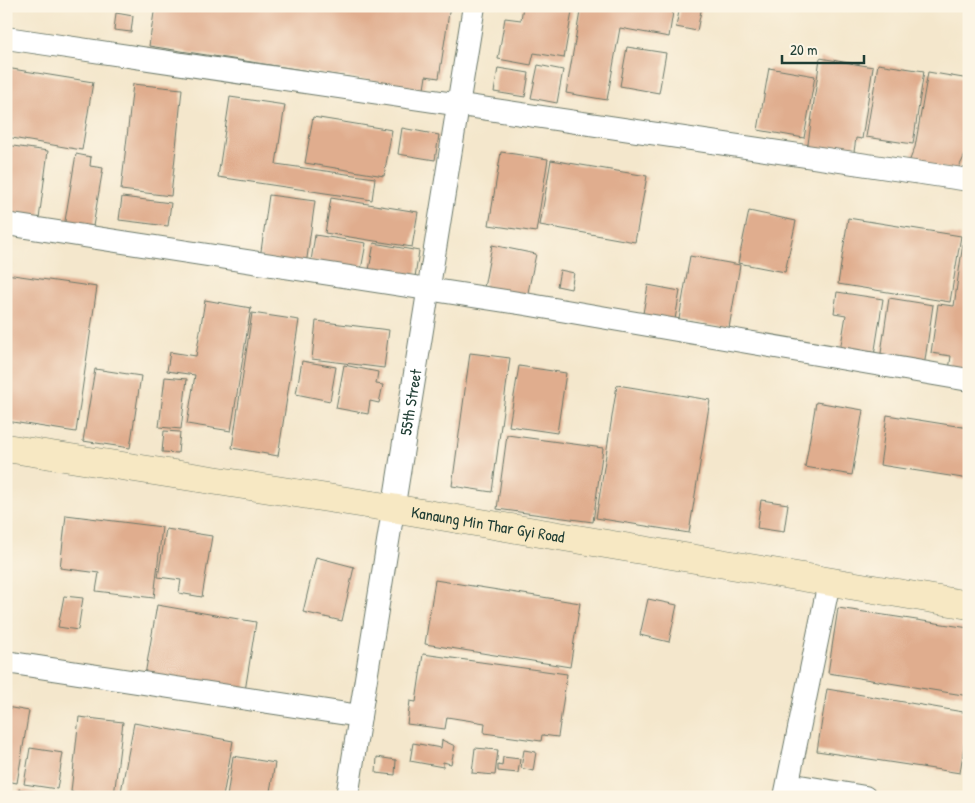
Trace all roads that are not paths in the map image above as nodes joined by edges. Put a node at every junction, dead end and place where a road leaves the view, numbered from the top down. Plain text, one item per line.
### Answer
1 (474, 6) edge
2 (6, 38) edge
3 (459, 104) junction
4 (969, 180) edge
5 (6, 224) edge
6 (429, 289) junction
7 (969, 380) edge
8 (6, 448) edge
9 (392, 508) junction
10 (829, 582) junction
11 (969, 605) edge
12 (6, 662) edge
13 (360, 716) junction
14 (786, 790) edge
15 (347, 797) edge
16 (865, 797) edge

1 - 3 street, 55th Street
2 - 3 street
3 - 4 street
3 - 6 street, 55th Street
5 - 6 street
6 - 7 street
6 - 9 street, 55th Street
8 - 9 street, Kanaung Min Thar Gyi Road
9 - 10 street, Kanaung Min Thar Gyi Road
9 - 13 street, 55th Street
10 - 11 street, Kanaung Min Thar Gyi Road
10 - 14 street
12 - 13 street
13 - 15 street, 55th Street
14 - 16 street

